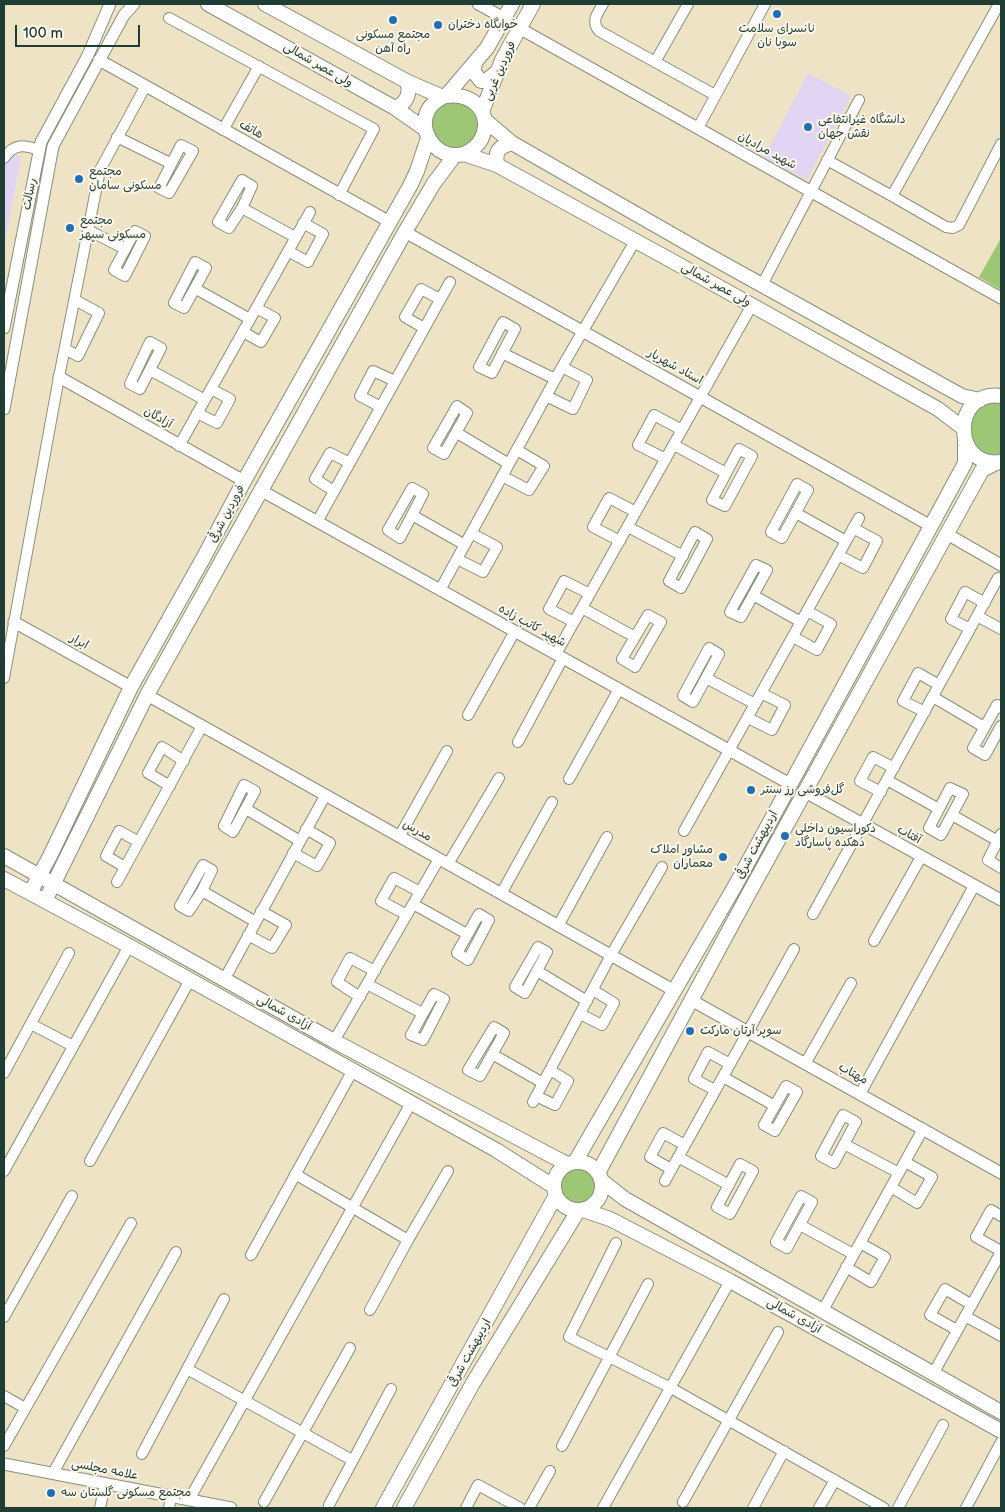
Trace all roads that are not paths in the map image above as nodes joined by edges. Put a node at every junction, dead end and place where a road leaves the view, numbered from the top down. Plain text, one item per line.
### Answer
1 (110, 4) edge
2 (134, 4) edge
3 (208, 4) edge
4 (265, 4) edge
5 (478, 4) edge
6 (512, 4) edge
7 (532, 4) edge
8 (603, 4) edge
9 (688, 4) edge
10 (765, 4) edge
11 (999, 4) edge
12 (169, 18) dead end
13 (504, 18) junction
14 (519, 28) junction
15 (99, 60) junction
16 (655, 62) junction
17 (475, 64) junction
18 (259, 66) junction
19 (497, 72) junction
20 (408, 82) junction
21 (145, 87) junction
22 (715, 95) junction
23 (445, 97) junction
24 (859, 100) dead end
25 (395, 108) junction
26 (484, 116) junction
27 (698, 128) junction
28 (223, 130) junction
29 (427, 133) junction
30 (117, 137) junction
31 (512, 143) junction
32 (1001, 144) edge
33 (39, 150) junction
34 (460, 154) junction
35 (4, 158) edge
36 (827, 160) junction
37 (170, 164) dead end
38 (497, 166) junction
39 (417, 171) junction
40 (434, 184) junction
41 (810, 190) junction
42 (339, 195) junction
43 (892, 196) junction
44 (242, 208) dead end
45 (310, 212) dead end
46 (390, 222) junction
47 (303, 223) junction
48 (88, 230) junction
49 (405, 232) junction
50 (295, 238) junction
51 (635, 240) junction
52 (125, 249) dead end
53 (288, 251) junction
54 (450, 282) dead end
55 (762, 285) junction
56 (196, 289) dead end
57 (1001, 298) edge
58 (440, 299) junction
59 (74, 300) junction
60 (752, 305) junction
61 (256, 308) junction
62 (250, 319) junction
63 (4, 328) edge
64 (424, 328) junction
65 (582, 331) junction
66 (243, 332) junction
67 (65, 349) junction
68 (502, 353) junction
69 (562, 367) junction
70 (150, 370) dead end
71 (59, 377) junction
72 (556, 380) junction
73 (395, 381) junction
74 (211, 389) junction
75 (951, 390) junction
76 (1000, 394) edge
77 (546, 396) junction
78 (700, 397) junction
79 (204, 400) junction
80 (980, 400) junction
81 (381, 407) junction
82 (4, 408) edge
83 (938, 409) junction
84 (198, 413) junction
85 (963, 428) junction
86 (682, 430) junction
87 (457, 433) dead end
88 (965, 442) junction
89 (674, 445) junction
90 (179, 446) junction
91 (517, 450) junction
92 (666, 459) junction
93 (999, 462) edge
94 (350, 463) junction
95 (509, 464) junction
96 (960, 472) junction
97 (726, 473) junction
98 (502, 476) junction
99 (244, 481) junction
100 (975, 483) junction
101 (262, 491) junction
102 (334, 491) junction
103 (636, 512) junction
104 (796, 513) junction
105 (412, 515) dead end
106 (859, 518) dead end
107 (317, 522) junction
108 (628, 526) junction
109 (932, 526) junction
110 (854, 528) junction
111 (471, 533) junction
112 (946, 534) junction
113 (620, 541) junction
114 (846, 541) junction
115 (465, 544) junction
116 (838, 555) junction
117 (683, 556) junction
118 (457, 559) junction
119 (1001, 564) edge
120 (998, 578) dead end
121 (440, 590) junction
122 (590, 594) junction
123 (753, 595) junction
124 (984, 603) junction
125 (582, 608) junction
126 (807, 612) junction
127 (977, 616) junction
128 (14, 622) junction
129 (574, 622) junction
130 (801, 622) junction
131 (970, 629) junction
132 (1001, 629) edge
133 (515, 632) junction
134 (635, 637) junction
135 (793, 637) junction
136 (559, 656) junction
137 (4, 678) edge
138 (706, 678) junction
139 (939, 685) junction
140 (131, 687) junction
141 (619, 689) junction
142 (761, 692) junction
143 (147, 696) junction
144 (932, 697) junction
145 (755, 704) junction
146 (1001, 708) edge
147 (924, 712) junction
148 (468, 715) dead end
149 (748, 718) junction
150 (202, 726) junction
151 (984, 727) junction
152 (1000, 732) edge
153 (518, 742) dead end
154 (729, 750) junction
155 (447, 751) dead end
156 (184, 761) junction
157 (894, 768) junction
158 (499, 778) dead end
159 (569, 779) dead end
160 (887, 780) junction
161 (790, 784) junction
162 (170, 786) junction
163 (805, 792) junction
164 (881, 792) junction
165 (325, 796) junction
166 (552, 802) dead end
167 (939, 808) junction
168 (246, 809) dead end
169 (952, 815) junction
170 (862, 825) junction
171 (306, 829) junction
172 (684, 831) dead end
173 (399, 837) junction
174 (607, 837) dead end
175 (1000, 838) edge
176 (300, 841) junction
177 (139, 842) junction
178 (293, 853) junction
179 (4, 856) edge
180 (921, 857) junction
181 (444, 862) junction
182 (126, 867) junction
183 (662, 867) dead end
184 (1001, 868) edge
185 (741, 874) junction
186 (40, 876) junction
187 (4, 879) edge
188 (756, 881) junction
189 (117, 882) dead end
190 (54, 884) junction
191 (974, 886) junction
192 (202, 891) dead end
193 (420, 892) junction
194 (30, 893) junction
195 (501, 894) junction
196 (726, 900) junction
197 (1001, 900) edge
198 (45, 901) junction
199 (413, 904) junction
200 (261, 911) junction
201 (738, 913) junction
202 (813, 914) dead end
203 (407, 915) junction
204 (256, 922) junction
205 (558, 926) junction
206 (467, 934) dead end
207 (248, 935) junction
208 (874, 941) dead end
209 (129, 946) junction
210 (794, 948) dead end
211 (69, 954) dead end
212 (611, 956) junction
213 (537, 971) dead end
214 (374, 972) junction
215 (190, 980) junction
216 (224, 980) junction
217 (851, 983) dead end
218 (367, 984) junction
219 (593, 990) junction
220 (673, 990) junction
221 (360, 996) junction
222 (691, 1000) junction
223 (587, 1001) junction
224 (422, 1013) dead end
225 (580, 1014) junction
226 (31, 1024) junction
227 (748, 1032) junction
228 (334, 1041) junction
229 (73, 1046) junction
230 (492, 1054) dead end
231 (730, 1064) junction
232 (805, 1064) junction
233 (353, 1070) junction
234 (550, 1070) junction
235 (4, 1073) edge
236 (722, 1077) junction
237 (543, 1083) junction
238 (715, 1090) junction
239 (860, 1094) junction
240 (411, 1103) junction
241 (775, 1106) dead end
242 (923, 1129) junction
243 (844, 1144) dead end
244 (685, 1145) junction
245 (678, 1157) junction
246 (90, 1161) dead end
247 (905, 1162) junction
248 (571, 1163) junction
249 (672, 1169) junction
250 (4, 1171) edge
251 (448, 1171) dead end
252 (898, 1173) junction
253 (1001, 1173) edge
254 (295, 1174) junction
255 (600, 1177) junction
256 (665, 1181) dead end
257 (729, 1185) junction
258 (891, 1188) junction
259 (554, 1191) junction
260 (72, 1196) dead end
261 (353, 1206) junction
262 (581, 1211) junction
263 (1001, 1216) edge
264 (131, 1223) dead end
265 (800, 1225) junction
266 (408, 1240) junction
267 (616, 1243) dead end
268 (860, 1243) junction
269 (176, 1252) dead end
270 (1001, 1252) edge
271 (853, 1254) junction
272 (251, 1255) dead end
273 (846, 1267) junction
274 (730, 1280) junction
275 (648, 1284) dead end
276 (224, 1299) dead end
277 (972, 1305) junction
278 (370, 1310) dead end
279 (822, 1312) junction
280 (965, 1316) junction
281 (4, 1317) edge
282 (957, 1330) junction
283 (778, 1332) dead end
284 (1001, 1336) edge
285 (350, 1348) dead end
286 (886, 1348) junction
287 (610, 1357) junction
288 (878, 1362) junction
289 (187, 1369) junction
290 (933, 1374) junction
291 (671, 1388) junction
292 (391, 1389) dead end
293 (4, 1396) edge
294 (245, 1400) junction
295 (25, 1408) junction
296 (1001, 1412) edge
297 (729, 1420) junction
298 (943, 1425) dead end
299 (1001, 1431) edge
300 (303, 1433) junction
301 (1001, 1442) edge
302 (4, 1446) edge
303 (562, 1446) dead end
304 (784, 1451) junction
305 (142, 1454) dead end
306 (352, 1460) junction
307 (4, 1464) edge
308 (550, 1471) dead end
309 (53, 1474) junction
310 (402, 1474) junction
311 (835, 1480) junction
312 (418, 1482) junction
313 (105, 1484) junction
314 (189, 1500) junction
315 (170, 1502) edge
316 (264, 1502) dead end
317 (683, 1502) dead end
318 (329, 1505) dead end
319 (100, 1508) edge
320 (231, 1508) edge
321 (383, 1508) edge
322 (404, 1508) edge
323 (466, 1508) edge
324 (520, 1508) edge
325 (529, 1508) edge
326 (604, 1508) edge
327 (753, 1508) edge
328 (819, 1508) edge
329 (884, 1508) edge
330 (898, 1508) edge
331 (966, 1508) edge

1 - 33 street, رسالت
2 - 15 street, رسالت
3 - 25 main road, ولی عصر شمالی
4 - 20 main road
5 - 13 street
6 - 13 main road, فروردین غربی
7 - 14 main road, فروردین غربی
8 - 16 street
9 - 16 street
10 - 22 street
11 - 43 street
12 - 18 street
13 - 17 main road, فروردین غربی
14 - 19 main road, فروردین غربی
14 - 27 street, شهید مرادیان
15 - 21 street, هاتف
15 - 82 street, رسالت
16 - 22 street
17 - 19 main road
17 - 23 main road, فروردین غربی
18 - 28 street
18 - 42 street
19 - 26 main road, فروردین غربی
20 - 23 main road
20 - 25 main road
21 - 28 street, هاتف
21 - 30 street
22 - 27 street
23 - 26 main road
23 - 29 main road
24 - 36 street
25 - 29 main road, ولی عصر شمالی
26 - 31 main road, ولی عصر شمالی
26 - 34 main road
27 - 41 street, شهید مرادیان
28 - 42 street, هاتف
29 - 34 main road
29 - 39 main road, فروردین شرقی
30 - 37 street
30 - 48 street
31 - 38 main road
31 - 55 main road, ولی عصر شمالی
32 - 43 street
33 - 35 street
33 - 63 street, رسالت
34 - 38 main road, ولی عصر شمالی
34 - 40 main road, فروردین شرقی
36 - 41 street
36 - 43 street
38 - 51 main road, ولی عصر شمالی
39 - 40 main road
39 - 46 main road, فروردین شرقی
40 - 49 main road, فروردین شرقی
41 - 55 street
41 - 57 street, شهید مرادیان
42 - 46 street, هاتف
44 - 50 street
45 - 47 street
46 - 99 main road, فروردین شرقی
47 - 50 street
47 - 53 street
48 - 52 street
48 - 59 street
49 - 65 street, استاد شهریار
49 - 101 main road, فروردین شرقی
50 - 53 street
51 - 60 main road, ولی عصر شمالی
51 - 65 street
53 - 61 street
54 - 58 street
55 - 75 main road, ولی عصر شمالی
56 - 62 street
58 - 64 street
58 - 64 street
59 - 67 street
59 - 67 street
60 - 78 street
60 - 83 main road, ولی عصر شمالی
61 - 62 street
61 - 66 street
62 - 66 street
64 - 73 street
65 - 69 street
65 - 78 street, استاد شهریار
66 - 74 street
67 - 71 street
68 - 68 street
68 - 72 street
69 - 72 street
69 - 77 street
70 - 79 street
71 - 90 street, آزادگان
71 - 128 street
72 - 77 street
73 - 81 street
73 - 81 street
74 - 79 street
74 - 84 street
75 - 80 main road, ولی عصر شمالی
75 - 83 main road
76 - 80 main road
77 - 91 street
78 - 86 street
78 - 109 street, استاد شهریار
79 - 84 street
80 - 85 main road
81 - 94 street
83 - 85 main road, ولی عصر شمالی
84 - 90 street
85 - 88 main road, اردیبهشت شرقی
86 - 89 street
86 - 92 street
87 - 95 street
88 - 93 main road
88 - 96 main road, اردیبهشت شرقی
89 - 92 street
89 - 97 street
90 - 99 street, آزادگان
91 - 95 street
91 - 98 street
92 - 103 street
93 - 100 main road, اردیبهشت شرقی
94 - 102 street
94 - 102 street
95 - 98 street
96 - 100 main road
96 - 109 main road, اردیبهشت شرقی
97 - 97 street
98 - 111 street
99 - 140 main road, فروردین شرقی
100 - 112 main road, اردیبهشت شرقی
101 - 107 street, شهید کاتب زاده
101 - 143 main road, فروردین شرقی
102 - 107 street
103 - 108 street
103 - 113 street
104 - 104 street
104 - 114 street
105 - 115 street
106 - 110 street
107 - 121 street, شهید کاتب زاده
108 - 113 street
108 - 117 street
109 - 161 main road, اردیبهشت شرقی
110 - 114 street
110 - 116 street
111 - 115 street
111 - 118 street
112 - 119 street
112 - 163 main road, اردیبهشت شرقی
113 - 122 street
114 - 116 street
115 - 118 street
116 - 126 street
117 - 117 street
118 - 121 street
120 - 124 street
121 - 133 street, شهید کاتب زاده
122 - 125 street
122 - 129 street
123 - 123 street
123 - 130 street
124 - 127 street
124 - 131 street
125 - 129 street
125 - 134 street
126 - 130 street
126 - 135 street
127 - 131 street
127 - 132 street
128 - 137 street
128 - 140 street, ابرار
129 - 136 street
130 - 135 street
131 - 139 street
133 - 136 street, شهید کاتب زاده
133 - 148 street
134 - 134 street
135 - 142 street
136 - 141 street, شهید کاتب زاده
136 - 153 street
138 - 138 street
138 - 145 street
139 - 144 street
139 - 147 street
140 - 186 main road, فروردین شرقی
141 - 154 street, شهید کاتب زاده
141 - 159 street
142 - 145 street
142 - 149 street
143 - 150 street, مدرس
143 - 190 main road, فروردین شرقی
144 - 147 street
144 - 151 street
145 - 149 street
146 - 151 street
147 - 157 street
149 - 154 street
150 - 156 street
150 - 165 street, مدرس
151 - 152 street
154 - 161 street, شهید کاتب زاده
154 - 172 street
155 - 173 street
156 - 162 street
156 - 162 street
157 - 160 street
157 - 164 street
158 - 181 street
160 - 164 street
160 - 167 street
161 - 185 main road, اردیبهشت شرقی
162 - 177 street
163 - 170 street, آفتاب
163 - 188 main road, اردیبهشت شرقی
164 - 170 street
165 - 171 street
165 - 173 street, مدرس
166 - 195 street
167 - 169 street
167 - 169 street
168 - 176 street
169 - 175 street
170 - 180 street, آفتاب
170 - 202 street
171 - 176 street
171 - 178 street
173 - 181 street, مدرس
174 - 205 street
175 - 184 street
176 - 178 street
177 - 182 street
177 - 182 street
178 - 200 street
179 - 186 main road, آزادی شمالی
180 - 191 street, آفتاب
180 - 208 street
181 - 193 street
181 - 195 street, مدرس
182 - 189 street
183 - 212 street
185 - 188 main road
185 - 196 main road, اردیبهشت شرقی
186 - 190 main road, آزادی شمالی
186 - 194 main road, فروردین شرقی
187 - 194 main road, آزادی شمالی
188 - 201 main road, اردیبهشت شرقی
190 - 198 main road, فروردین شرقی
190 - 216 main road, آزادی شمالی
191 - 197 street, آفتاب
191 - 239 street
192 - 204 street
193 - 199 street
193 - 203 street
194 - 198 main road, آزادی شمالی
195 - 205 street, مدرس
196 - 201 main road
196 - 220 main road, اردیبهشت شرقی
198 - 209 main road, آزادی شمالی
199 - 203 street
199 - 206 street
200 - 204 street
200 - 207 street
201 - 222 main road, اردیبهشت شرقی
203 - 214 street
204 - 207 street
205 - 212 street, مدرس
207 - 216 street
209 - 215 main road, آزادی شمالی
209 - 229 street
210 - 227 street
211 - 226 street
212 - 219 street
212 - 220 street, مدرس
213 - 223 street
214 - 218 street
214 - 221 street
215 - 233 main road, آزادی شمالی
215 - 246 street
216 - 228 main road, آزادی شمالی
217 - 232 street
218 - 221 street
218 - 224 street
219 - 223 street
219 - 225 street
220 - 248 main road, اردیبهشت شرقی
221 - 228 street
222 - 227 street, مهتاب
222 - 255 main road, اردیبهشت شرقی
223 - 225 street
225 - 234 street
226 - 229 street
226 - 235 street
227 - 231 street
227 - 232 street, مهتاب
228 - 248 main road, آزادی شمالی
229 - 250 street
230 - 237 street
231 - 236 street
231 - 238 street
232 - 239 street, مهتاب
233 - 240 main road, آزادی شمالی
233 - 254 street
234 - 237 street
234 - 237 street
236 - 238 street
236 - 241 street
238 - 244 street
239 - 242 street, مهتاب
240 - 259 main road, آزادی شمالی
240 - 261 street
242 - 247 street
242 - 253 street, مهتاب
243 - 252 street
244 - 245 street
244 - 249 street
245 - 249 street
245 - 257 street
247 - 252 street
247 - 258 street
248 - 255 main road
248 - 259 main road
249 - 256 street
251 - 266 street
252 - 258 street
254 - 261 street
254 - 272 street
255 - 262 main road
255 - 279 main road, آزادی شمالی
257 - 257 street
258 - 268 street
259 - 262 main road
259 - 310 main road, اردیبهشت شرقی
260 - 281 street
261 - 266 street
261 - 294 street
262 - 274 main road, آزادی شمالی
262 - 312 main road, اردیبهشت شرقی
263 - 270 street
264 - 295 street
265 - 265 street
265 - 271 street
266 - 278 street
267 - 287 street
268 - 271 street
268 - 273 street
269 - 309 street
270 - 277 street
271 - 273 street
273 - 279 street
274 - 288 main road, آزادی شمالی
274 - 291 street
275 - 287 street
276 - 289 street
277 - 280 street
277 - 282 street
279 - 286 main road, آزادی شمالی
280 - 282 street
280 - 284 street
282 - 290 street
283 - 297 street
285 - 300 street
286 - 288 main road
286 - 290 main road, آزادی شمالی
287 - 291 street
287 - 303 street
288 - 299 main road, آزادی شمالی
289 - 294 street
289 - 305 street
290 - 296 main road, آزادی شمالی
291 - 297 street
291 - 326 street
292 - 306 street
293 - 295 street
294 - 300 street
294 - 314 street
295 - 302 street
297 - 304 street
297 - 317 street
298 - 330 street
300 - 306 street
300 - 316 street
301 - 331 street
304 - 311 street
304 - 327 street
306 - 318 street
307 - 309 street, علامه مجلسی
308 - 325 street
309 - 313 street, علامه مجلسی
310 - 312 main road
310 - 321 main road, اردیبهشت شرقی
311 - 328 street
311 - 329 street
312 - 322 main road, اردیبهشت شرقی
313 - 315 street, علامه مجلسی
313 - 319 street
314 - 315 street, علامه مجلسی
314 - 320 street, علامه مجلسی
323 - 324 street

